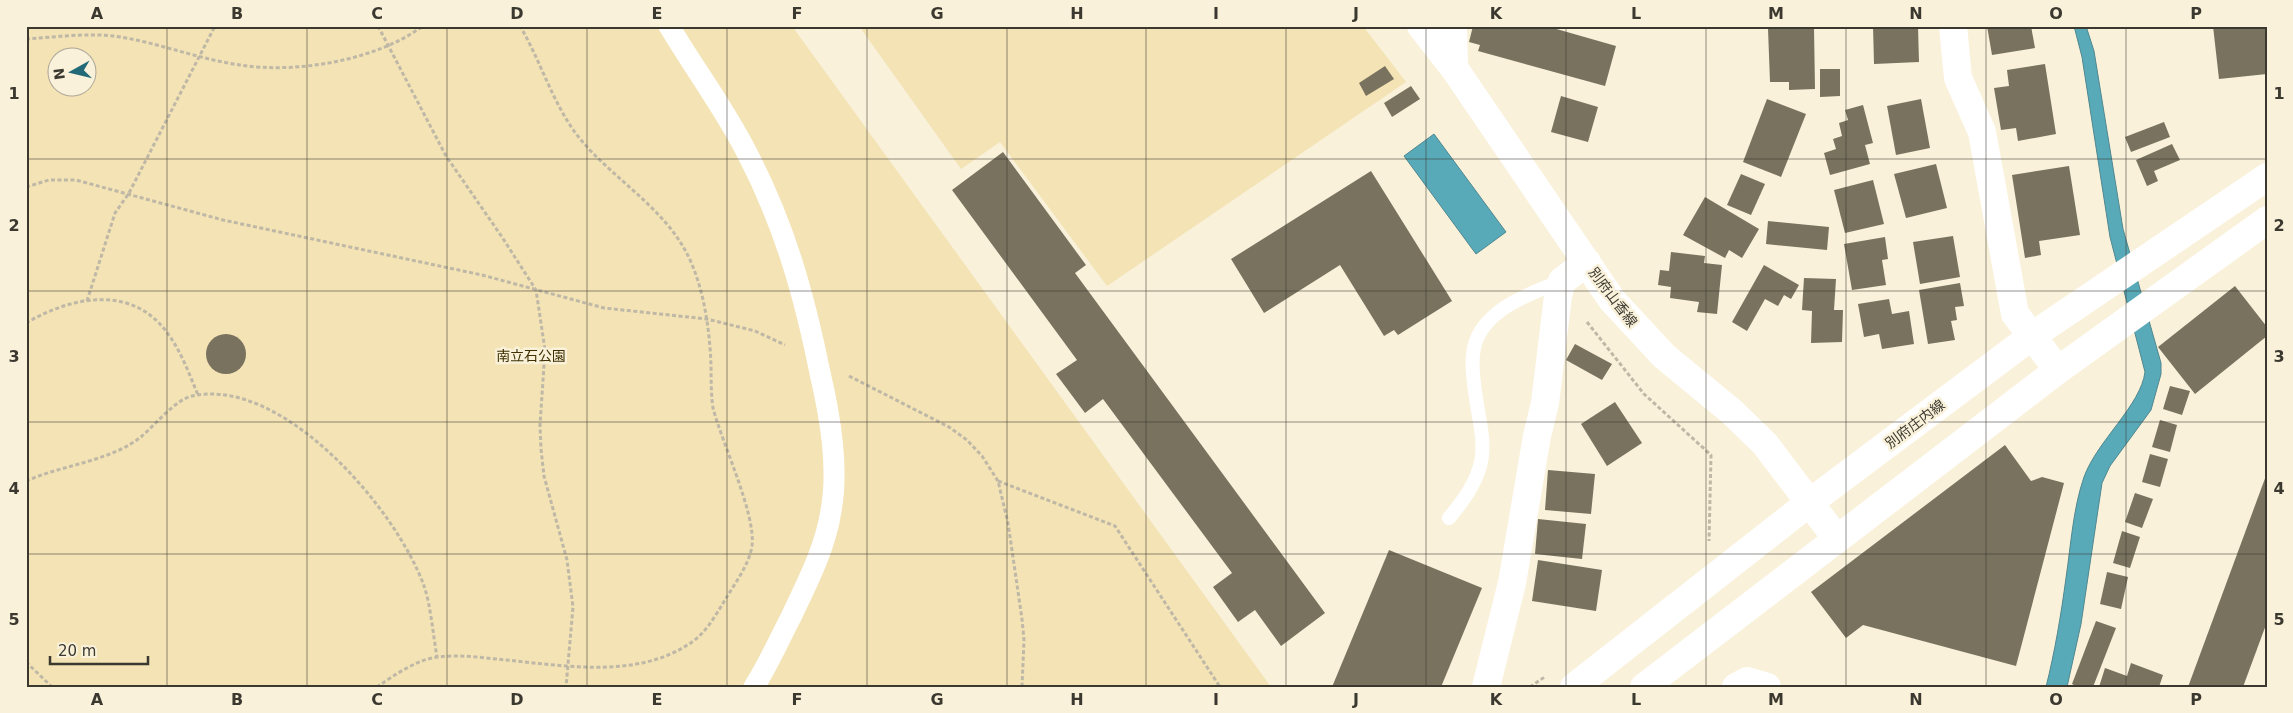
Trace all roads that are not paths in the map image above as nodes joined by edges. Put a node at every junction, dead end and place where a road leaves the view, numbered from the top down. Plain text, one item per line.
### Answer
1 (669, 26) edge
2 (1421, 26) edge
3 (1453, 26) edge
4 (1953, 26) edge
5 (1454, 68) junction
6 (2267, 177) edge
7 (2267, 220) edge
8 (1587, 262) junction
9 (1562, 281) junction
10 (2032, 336) junction
11 (2058, 370) junction
12 (1810, 503) junction
13 (1449, 518) dead end
14 (1837, 539) junction
15 (754, 687) edge
16 (1486, 687) edge
17 (1574, 687) edge
18 (1644, 687) edge
19 (1736, 687) edge
20 (1767, 687) edge

1 - 15 street
2 - 5 main road, 別府山香線
3 - 5 main road
4 - 10 main road
5 - 8 main road, 別府山香線
6 - 10 main road, 別府庄内線
7 - 11 main road
8 - 9 main road
8 - 12 main road, 別府山香線
9 - 13 lane
9 - 16 main road
10 - 11 main road
10 - 12 main road, 別府庄内線
11 - 14 main road
12 - 14 main road, 別府山香線
12 - 17 main road, 別府庄内線
14 - 18 main road
19 - 20 main road

